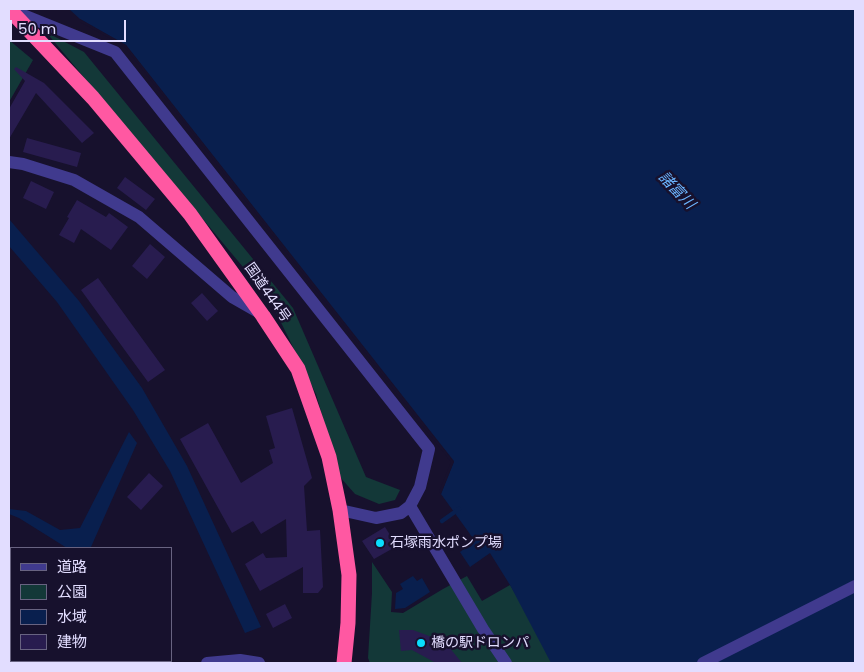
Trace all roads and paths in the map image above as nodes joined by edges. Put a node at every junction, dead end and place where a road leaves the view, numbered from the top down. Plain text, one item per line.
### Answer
1 (9, 9) edge
2 (9, 162) edge
3 (264, 316) junction
4 (410, 506) junction
5 (340, 510) junction
6 (855, 586) edge
7 (144, 662) edge
8 (164, 663) edge
9 (207, 663) edge
10 (259, 663) edge
11 (344, 663) edge
12 (506, 663) edge
13 (703, 663) edge

1 - 3 highway, 国道444号
1 - 4 street
2 - 3 street
3 - 5 highway, 国道444号
4 - 5 street
4 - 12 street
5 - 11 highway, 国道444号
6 - 13 street
7 - 8 street
9 - 10 street

